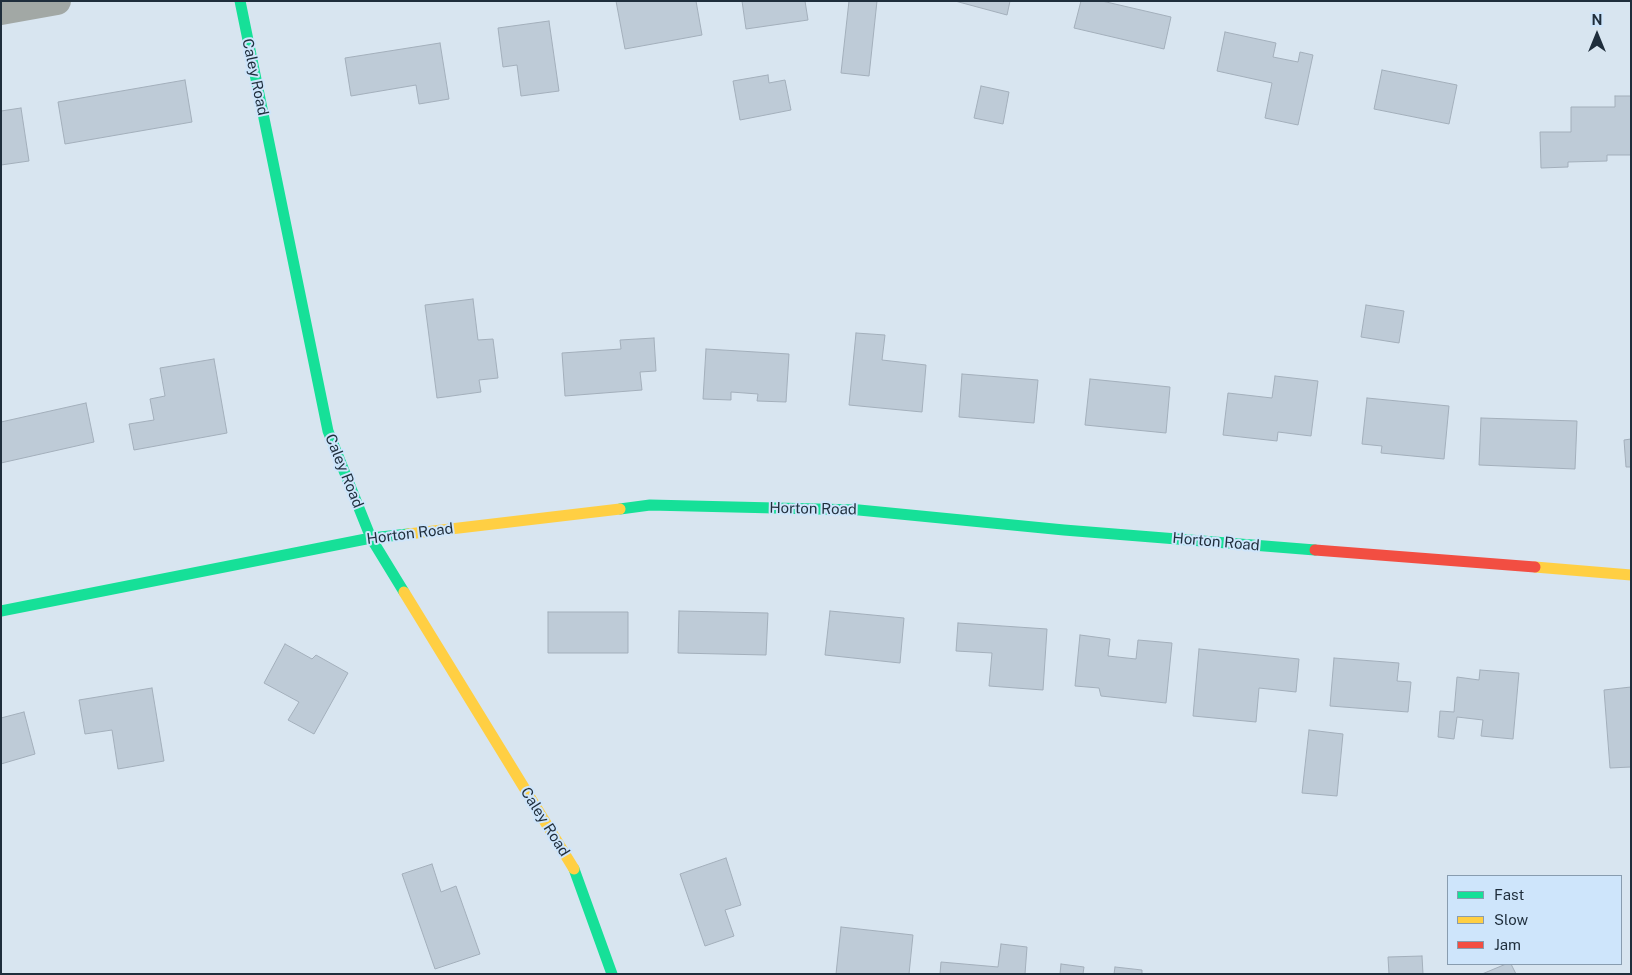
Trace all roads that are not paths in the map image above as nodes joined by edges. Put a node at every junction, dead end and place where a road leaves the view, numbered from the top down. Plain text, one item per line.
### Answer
1 (57, 1) edge
2 (240, 1) edge
3 (1, 11) edge
4 (371, 538) junction
5 (1631, 575) edge
6 (1, 611) edge
7 (612, 974) edge

1 - 3 street
2 - 4 street, Caley Road
4 - 5 street, Horton Road
4 - 6 street, Horton Road
4 - 7 street, Caley Road

